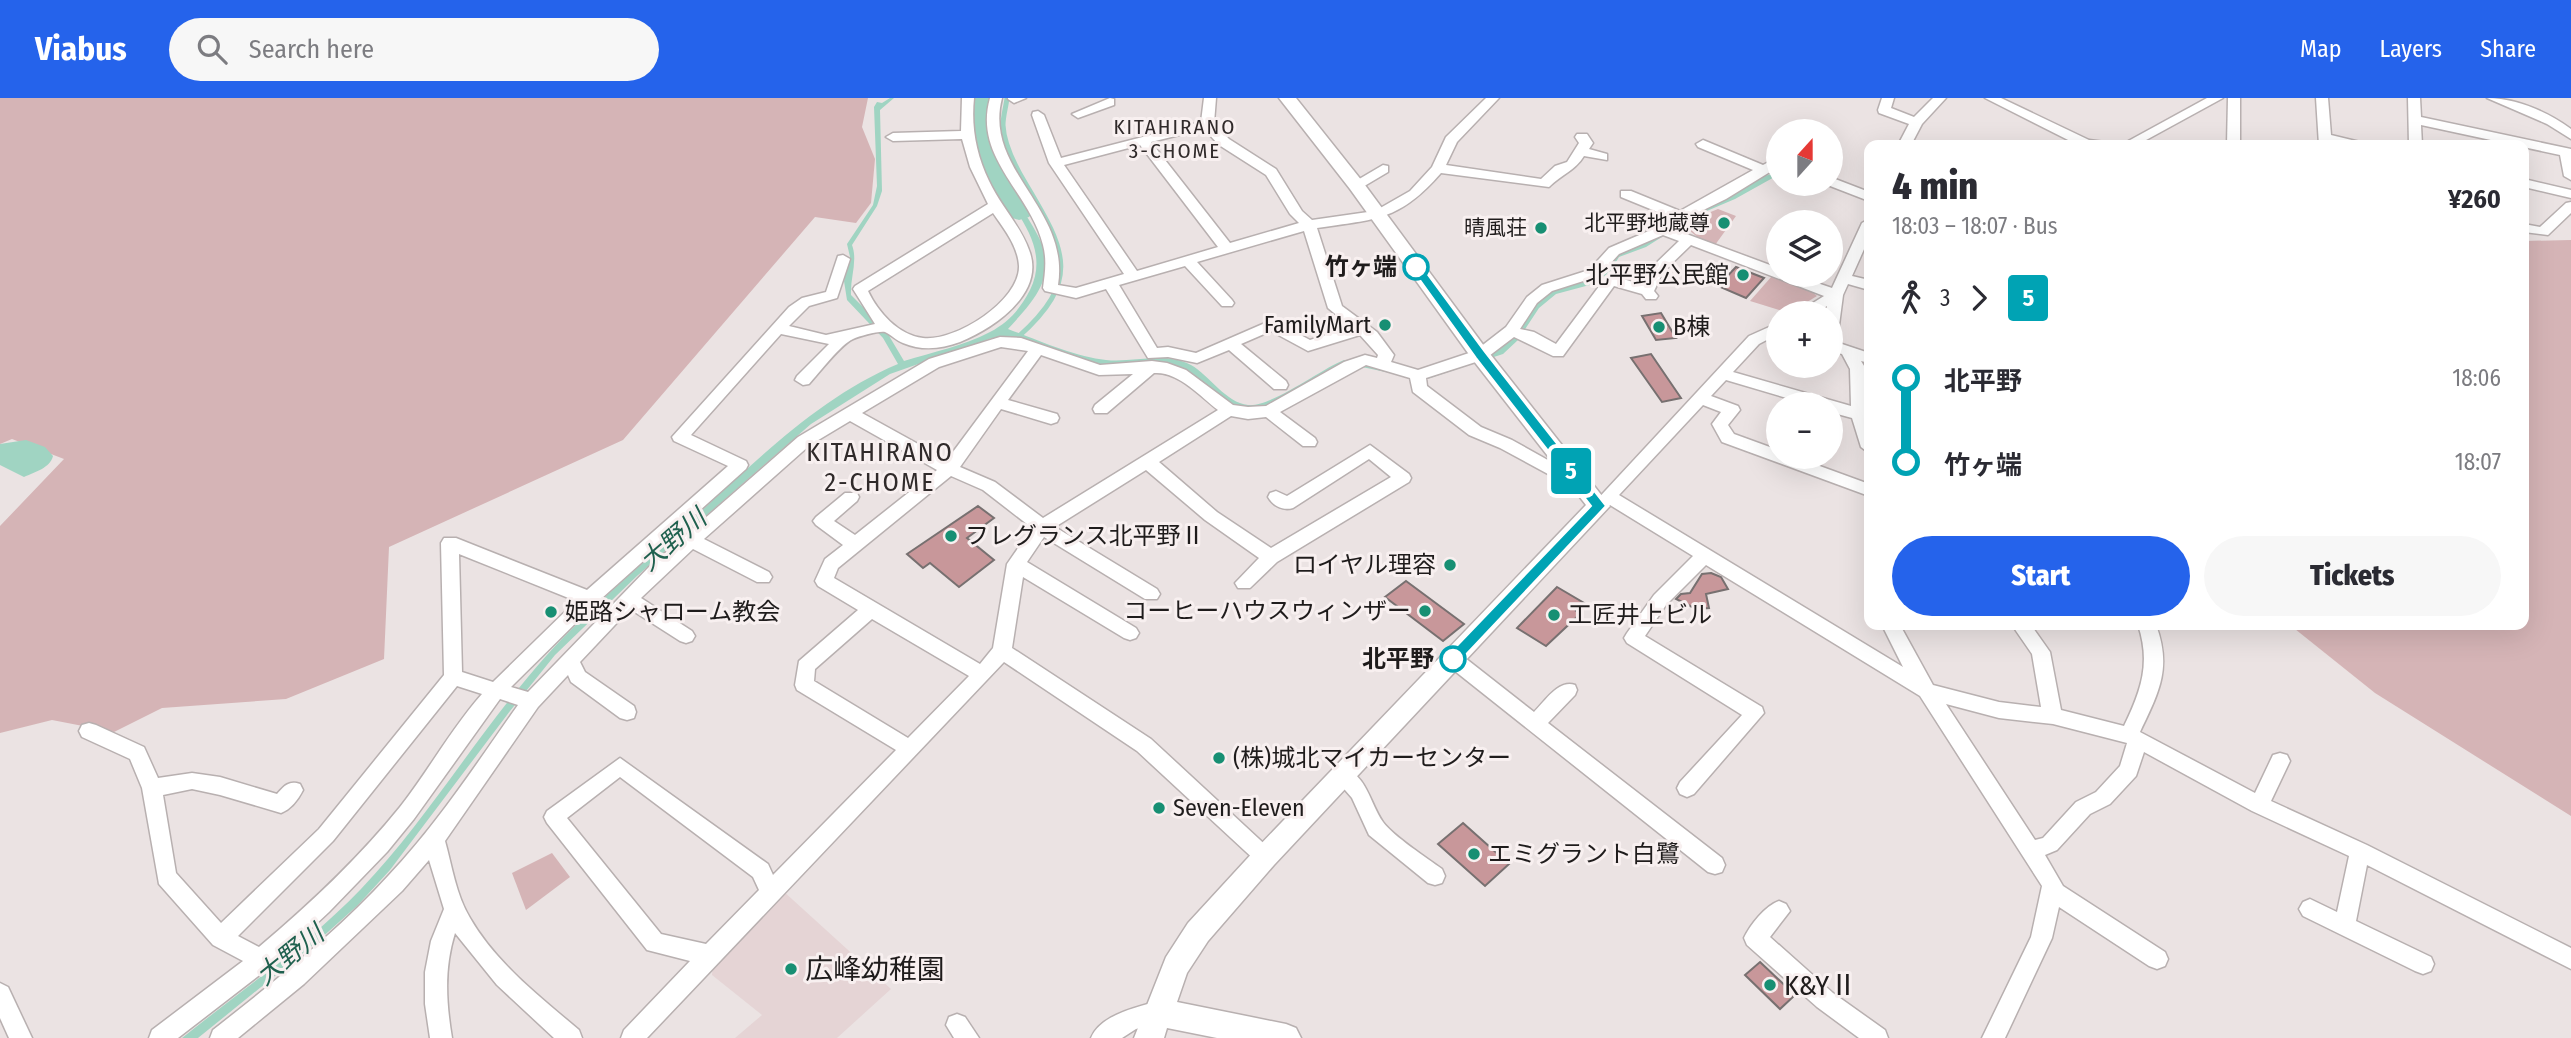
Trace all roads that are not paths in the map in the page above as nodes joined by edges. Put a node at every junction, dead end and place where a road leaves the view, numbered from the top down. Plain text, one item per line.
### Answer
1 (968, 98) edge
2 (996, 98) edge
3 (1210, 98) edge
4 (1287, 98) edge
5 (1493, 98) edge
6 (1940, 98) edge
7 (1991, 98) edge
8 (2217, 98) edge
9 (2234, 98) edge
10 (2322, 98) edge
11 (2414, 98) edge
12 (2493, 98) edge
13 (1112, 99) edge
14 (1886, 104) edge
15 (1078, 114) dead end
16 (1038, 115) dead end
17 (2416, 120) junction
18 (1916, 122) junction
19 (1207, 124) junction
20 (967, 135) junction
21 (2571, 135) edge
22 (893, 137) dead end
23 (1907, 140) edge
24 (2078, 140) edge
25 (2137, 140) edge
26 (2234, 140) edge
27 (2325, 140) edge
28 (2415, 140) edge
29 (2510, 140) edge
30 (1143, 141) junction
31 (1703, 144) dead end
32 (2529, 144) edge
33 (1602, 156) dead end
34 (1056, 163) junction
35 (1438, 168) junction
36 (1383, 169) dead end
37 (1764, 170) joint
38 (2571, 176) edge
39 (2529, 184) edge
40 (1356, 185) junction
41 (1843, 186) edge
42 (1626, 194) dead end
43 (2571, 194) edge
44 (1864, 195) edge
45 (995, 206) junction
46 (2571, 206) edge
47 (1379, 215) junction
48 (1680, 216) junction
49 (1310, 225) junction
50 (2529, 229) edge
51 (1864, 234) edge
52 (1675, 235) junction
53 (1226, 248) junction
54 (843, 259) dead end
55 (1188, 261) junction
56 (1766, 269) edge
57 (1133, 276) junction
58 (1843, 278) joint
59 (1110, 283) junction
60 (1864, 284) edge
61 (1815, 287) edge
62 (1839, 287) edge
63 (1836, 295) junction
64 (1825, 301) edge
65 (1836, 301) edge
66 (1227, 303) dead end
67 (880, 328) junction
68 (781, 329) junction
69 (1362, 329) junction
70 (1511, 331) junction
71 (1766, 334) edge
72 (844, 338) junction
73 (1230, 344) junction
74 (1843, 347) edge
75 (1038, 348) junction
76 (1843, 352) edge
77 (934, 354) junction
78 (1864, 356) edge
79 (1484, 359) junction
80 (1382, 365) junction
81 (1152, 366) junction
82 (1723, 374) junction
83 (803, 380) dead end
84 (1418, 381) junction
85 (1280, 385) dead end
86 (1784, 392) edge
87 (1702, 398) junction
88 (998, 403) junction
89 (1101, 408) dead end
90 (1230, 410) junction
91 (1843, 410) edge
92 (1269, 411) junction
93 (849, 412) junction
94 (1859, 414) junction
95 (1051, 418) dead end
96 (1864, 430) edge
97 (1309, 442) dead end
98 (1766, 452) edge
99 (1147, 461) junction
100 (949, 469) junction
101 (1811, 469) edge
102 (1864, 488) edge
103 (1276, 497) dead end
104 (1597, 497) junction
105 (843, 499) dead end
106 (1042, 527) junction
107 (1301, 539) junction
108 (691, 540) junction
109 (854, 544) junction
110 (1316, 552) dead end
111 (1705, 555) junction
112 (1271, 557) junction
113 (1016, 564) junction
114 (763, 577) dead end
115 (1244, 583) dead end
116 (1151, 594) dead end
117 (587, 598) junction
118 (629, 599) junction
119 (870, 610) junction
120 (1893, 630) edge
121 (2025, 630) edge
122 (2149, 630) edge
123 (1130, 633) dead end
124 (686, 636) dead end
125 (1002, 652) junction
126 (1453, 659) junction
127 (570, 660) junction
128 (982, 676) junction
129 (453, 677) junction
130 (1568, 690) dead end
131 (495, 691) junction
132 (1927, 691) junction
133 (531, 701) junction
134 (627, 712) dead end
135 (2053, 716) junction
136 (1535, 724) junction
137 (89, 731) dead end
138 (2133, 737) junction
139 (909, 748) junction
140 (2280, 761) dead end
141 (1342, 775) junction
142 (152, 788) junction
143 (1687, 788) dead end
144 (293, 790) dead end
145 (2259, 805) junction
146 (434, 839) junction
147 (2360, 851) junction
148 (2031, 852) junction
149 (1265, 856) junction
150 (1714, 865) dead end
151 (1436, 876) dead end
152 (2051, 890) junction
153 (770, 892) junction
154 (454, 909) junction
155 (2310, 909) dead end
156 (1779, 911) dead end
157 (2345, 924) junction
158 (221, 938) junction
159 (708, 955) junction
160 (2157, 959) dead end
161 (2571, 959) edge
162 (262, 960) junction
163 (2423, 964) dead end
164 (0, 993) edge
165 (1154, 1025) edge
166 (21, 1038) edge
167 (160, 1038) edge
168 (221, 1038) edge
169 (441, 1038) edge
170 (571, 1038) edge
171 (632, 1038) edge
172 (1102, 1038) edge
173 (1286, 1038) edge
174 (1877, 1038) edge
175 (1993, 1038) edge

1 - 20 street
2 - 59 street
3 - 19 street
4 - 40 street
5 - 35 street
6 - 18 street
7 - 24 street
8 - 25 street
9 - 26 street
10 - 27 street
11 - 17 street
12 - 21 street
13 - 15 street
14 - 18 street
16 - 34 street
17 - 28 street
17 - 29 street
18 - 23 street
19 - 30 street
19 - 49 street
20 - 22 street
20 - 45 street
30 - 34 street
30 - 53 street
31 - 37 street
32 - 38 street
33 - 35 street
34 - 57 street
35 - 47 street
36 - 40 street
37 - 48 street
39 - 43 street
40 - 47 street
41 - 44 street
42 - 48 street
45 - 67 street
45 - 77 street
46 - 50 street
47 - 49 street
47 - 79 street
48 - 52 street
49 - 53 street
49 - 69 street
51 - 58 street
52 - 56 street
52 - 70 street
52 - 70 street
53 - 55 street
54 - 68 street
55 - 57 street
55 - 66 street
57 - 59 street
58 - 60 street
59 - 73 street
61 - 63 street
62 - 63 street
63 - 64 street
63 - 65 street
67 - 72 street
67 - 77 street
68 - 72 street
68 - 117 street
69 - 73 street
69 - 80 street
70 - 79 street
71 - 82 street
72 - 83 street
73 - 85 street
74 - 78 street
75 - 77 street
75 - 81 street
75 - 88 street
76 - 94 street
77 - 93 street
79 - 84 street
79 - 104 street
80 - 84 street
80 - 92 street
81 - 89 street
81 - 90 street
82 - 86 street
82 - 87 street
84 - 104 street
87 - 98 street
87 - 104 street
88 - 95 street
88 - 100 street
90 - 92 street
90 - 99 street
91 - 94 street
92 - 97 street
93 - 100 street
93 - 108 street
94 - 96 street
99 - 106 street
99 - 112 street
100 - 106 street
100 - 109 street
101 - 102 street
103 - 107 street
104 - 111 street
104 - 126 street
105 - 109 street
106 - 113 street
106 - 116 street
107 - 110 street
107 - 112 street
108 - 114 street
108 - 118 street
109 - 119 street
111 - 132 street
111 - 143 street
112 - 115 street
113 - 123 street
113 - 125 street
117 - 129 street
117 - 131 street
118 - 124 street
118 - 127 street
119 - 128 street
119 - 139 street
120 - 132 street
121 - 135 street
122 - 138 street
125 - 128 street
125 - 149 street
126 - 136 street
126 - 141 street
127 - 133 street
127 - 134 street
128 - 139 street
129 - 131 street
129 - 158 street
130 - 136 street
131 - 133 street
131 - 162 street
132 - 135 street
132 - 148 street
133 - 146 street
135 - 138 street
136 - 150 street
137 - 142 street
138 - 145 street
138 - 148 street
139 - 153 street
140 - 145 street
141 - 149 street
141 - 151 street
142 - 144 street
142 - 158 street
145 - 147 street
146 - 154 street
146 - 168 street
147 - 157 street
147 - 161 street
148 - 152 street
149 - 165 street
152 - 160 street
152 - 175 street
153 - 159 street
153 - 159 street
154 - 169 street
154 - 170 street
155 - 157 street
156 - 174 street
157 - 163 street
158 - 162 street
159 - 171 street
162 - 167 street
164 - 166 street
165 - 172 street
165 - 173 street

